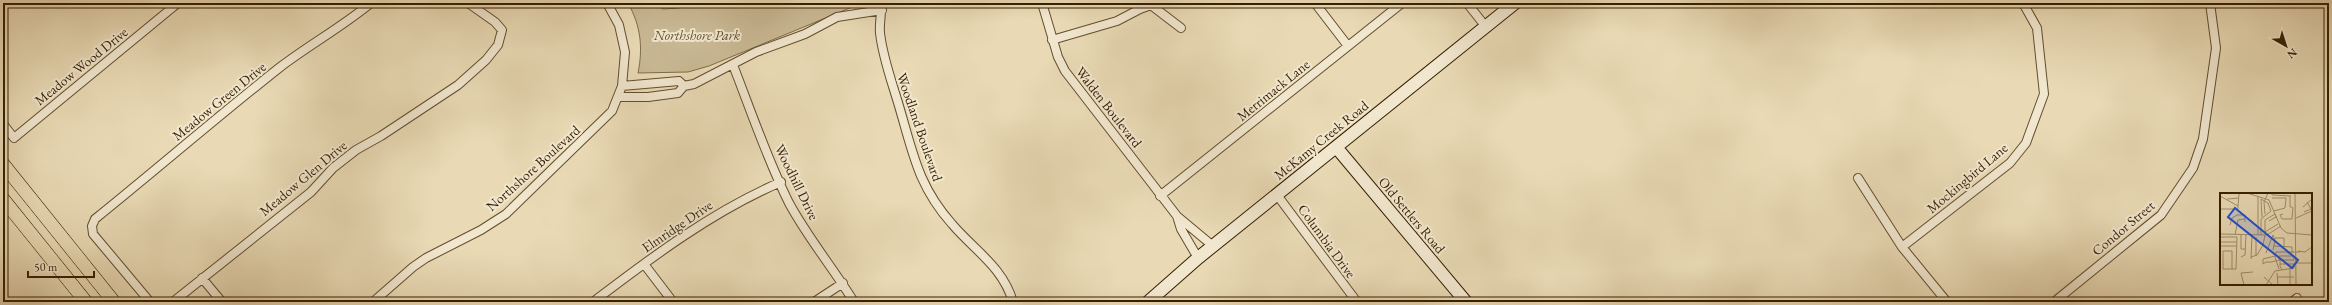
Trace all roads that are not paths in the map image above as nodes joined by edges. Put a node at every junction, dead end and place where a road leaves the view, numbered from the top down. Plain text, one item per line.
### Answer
1 (178, 3) edge
2 (371, 3) edge
3 (468, 3) edge
4 (607, 3) edge
5 (1042, 3) edge
6 (1315, 3) edge
7 (1402, 3) edge
8 (1467, 3) edge
9 (1515, 3) edge
10 (2023, 3) edge
11 (2210, 3) edge
12 (882, 7) edge
13 (1486, 27) junction
14 (1181, 28) dead end
15 (1052, 40) junction
16 (1348, 46) junction
17 (734, 65) junction
18 (622, 86) junction
19 (684, 86) junction
20 (618, 97) junction
21 (3, 124) edge
22 (1336, 147) junction
23 (5, 171) edge
24 (1858, 178) dead end
25 (781, 182) junction
26 (1277, 195) junction
27 (1160, 196) junction
28 (3, 199) edge
29 (1178, 216) junction
30 (1213, 246) junction
31 (1902, 247) junction
32 (1198, 258) junction
33 (644, 264) junction
34 (202, 278) junction
35 (842, 283) junction
36 (86, 302) edge
37 (114, 302) edge
38 (150, 302) edge
39 (173, 302) edge
40 (222, 302) edge
41 (373, 302) edge
42 (593, 302) edge
43 (673, 302) edge
44 (814, 302) edge
45 (854, 302) edge
46 (1013, 302) edge
47 (1148, 302) edge
48 (1357, 302) edge
49 (1466, 302) edge
50 (1947, 302) edge
51 (2054, 302) edge

1 - 21 street, Meadow Wood Drive
2 - 38 street, Meadow Green Drive
3 - 34 street, Meadow Glen Drive
4 - 18 street, Northshore Boulevard
5 - 15 street, Walden Boulevard
6 - 16 street
7 - 16 street, Merrimack Lane
8 - 13 street
9 - 13 street, McKamy Creek Road
10 - 31 street, Mockingbird Lane
11 - 51 street, Condor Street
12 - 17 street
12 - 46 street, Woodland Boulevard
13 - 22 street, McKamy Creek Road
14 - 15 street
15 - 27 street, Walden Boulevard
16 - 27 street, Merrimack Lane
17 - 19 street
17 - 25 street, Woodhill Drive
18 - 19 street
18 - 20 street, Northshore Boulevard
19 - 20 street
20 - 41 street, Northshore Boulevard
22 - 26 street, McKamy Creek Road
22 - 49 street, Old Settlers Road
23 - 37 main road
24 - 31 street
25 - 33 street, Elmridge Drive
25 - 35 street, Woodhill Drive
26 - 30 street, McKamy Creek Road
26 - 48 street, Columbia Drive
27 - 29 street, Walden Boulevard
28 - 36 main road
29 - 30 street, Walden Boulevard
29 - 32 street, Walden Boulevard
30 - 32 street, McKamy Creek Road
31 - 50 street
32 - 47 street, McKamy Creek Road
33 - 42 street, Elmridge Drive
33 - 43 street
34 - 39 street, Meadow Glen Drive
34 - 40 street
35 - 44 street
35 - 45 street, Woodhill Drive

